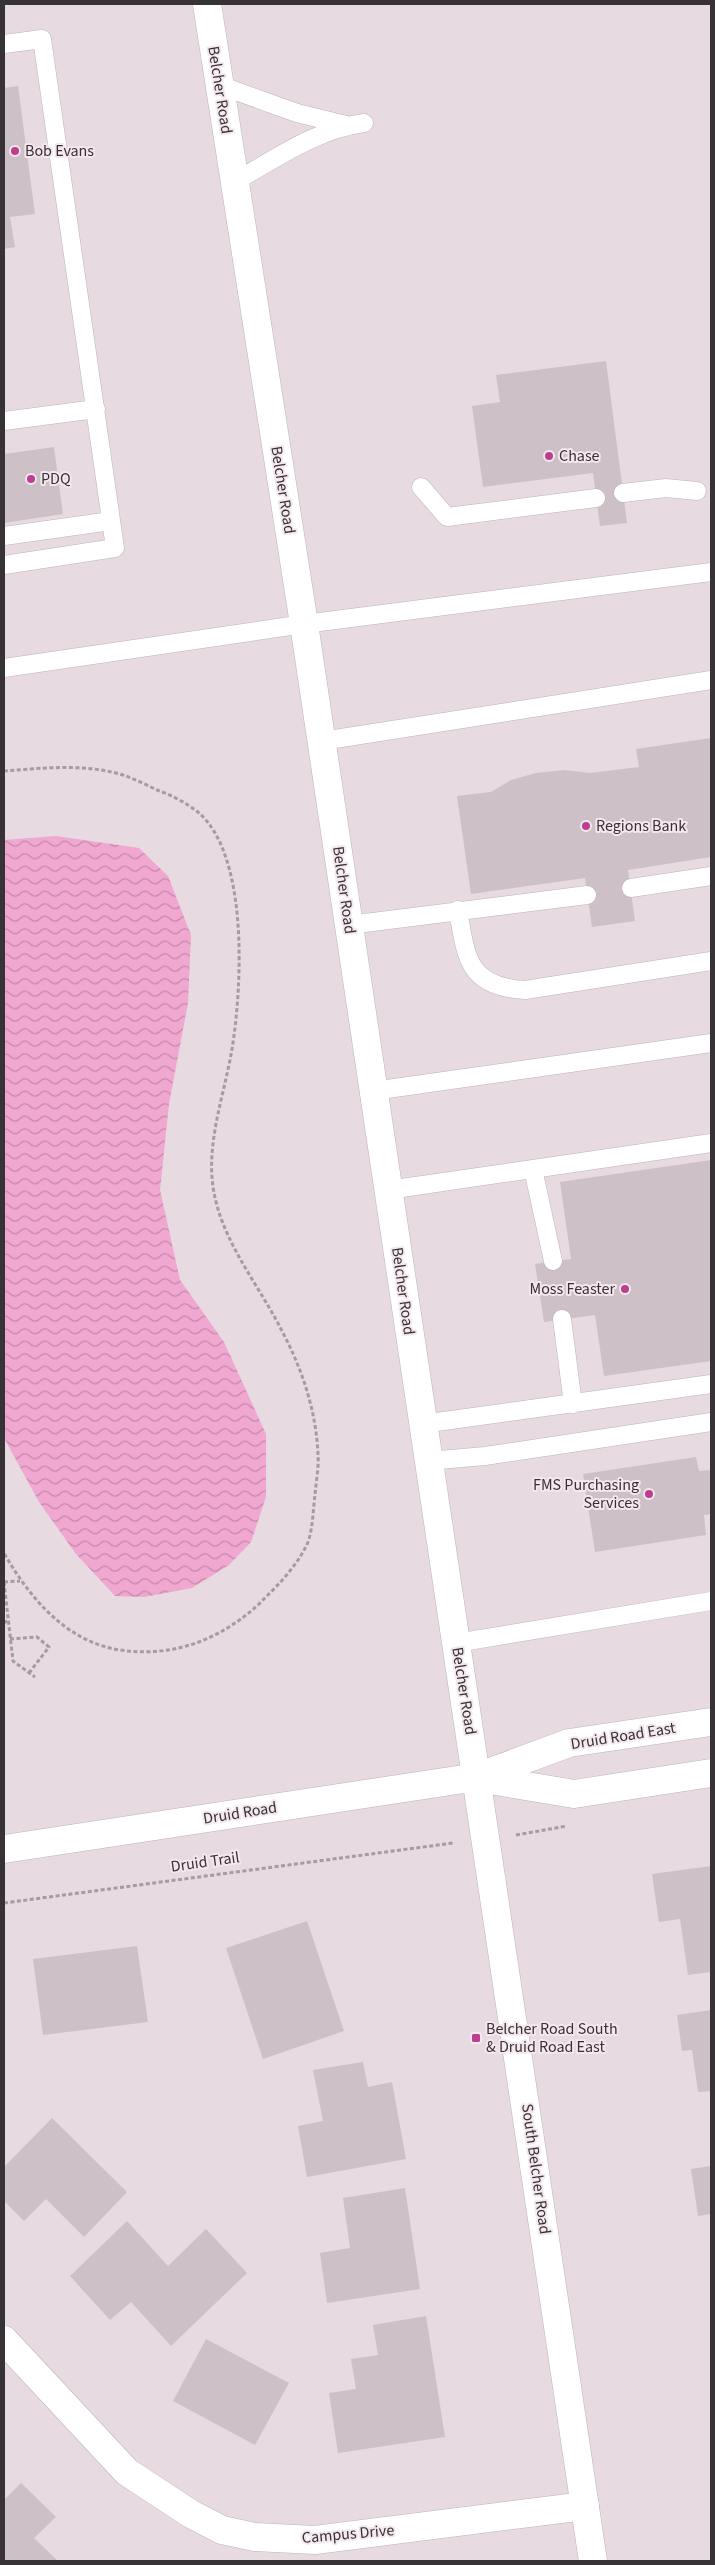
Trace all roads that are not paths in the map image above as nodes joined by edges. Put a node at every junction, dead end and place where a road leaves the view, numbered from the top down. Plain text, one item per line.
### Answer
1 (207, 4) edge
2 (4, 44) edge
3 (219, 85) junction
4 (364, 123) dead end
5 (346, 125) junction
6 (234, 182) junction
7 (96, 409) junction
8 (4, 421) edge
9 (421, 487) dead end
10 (697, 491) dead end
11 (623, 493) dead end
12 (596, 498) dead end
13 (111, 522) junction
14 (4, 536) edge
15 (4, 565) edge
16 (711, 572) edge
17 (304, 624) junction
18 (4, 668) edge
19 (711, 680) edge
20 (322, 741) junction
21 (711, 876) edge
22 (631, 888) dead end
23 (587, 895) dead end
24 (458, 910) junction
25 (349, 925) junction
26 (711, 961) edge
27 (711, 1043) edge
28 (373, 1091) junction
29 (711, 1143) edge
30 (533, 1169) junction
31 (388, 1190) junction
32 (553, 1262) dead end
33 (562, 1319) dead end
34 (711, 1384) edge
35 (573, 1404) junction
36 (711, 1422) edge
37 (422, 1424) junction
38 (428, 1461) junction
39 (711, 1601) edge
40 (456, 1643) junction
41 (711, 1722) edge
42 (711, 1773) edge
43 (477, 1778) junction
44 (4, 1849) edge
45 (4, 2340) edge
46 (585, 2506) junction
47 (593, 2561) edge

1 - 3 main road, Belcher Road
2 - 7 lane
3 - 5 lane
3 - 6 main road, Belcher Road
4 - 5 lane
5 - 6 lane
6 - 17 main road, Belcher Road
7 - 8 lane
7 - 13 lane
9 - 12 lane
10 - 11 lane
13 - 14 lane
13 - 15 lane
16 - 17 lane
17 - 18 lane
17 - 20 main road, Belcher Road
19 - 20 lane
20 - 25 main road, Belcher Road
21 - 22 lane
23 - 24 lane
24 - 25 lane
24 - 26 lane
25 - 28 main road, Belcher Road
27 - 28 lane
28 - 31 main road, Belcher Road
29 - 30 lane
30 - 31 lane
30 - 32 lane
31 - 37 main road, Belcher Road
33 - 35 lane
34 - 35 lane
35 - 37 lane
36 - 38 lane
37 - 38 main road, Belcher Road
38 - 40 main road, Belcher Road
39 - 40 lane
40 - 43 main road, Belcher Road
41 - 43 main road, Druid Road East
42 - 43 main road
43 - 44 main road, Druid Road
43 - 46 main road, South Belcher Road
45 - 46 main road, Campus Drive
46 - 47 main road, South Belcher Road

